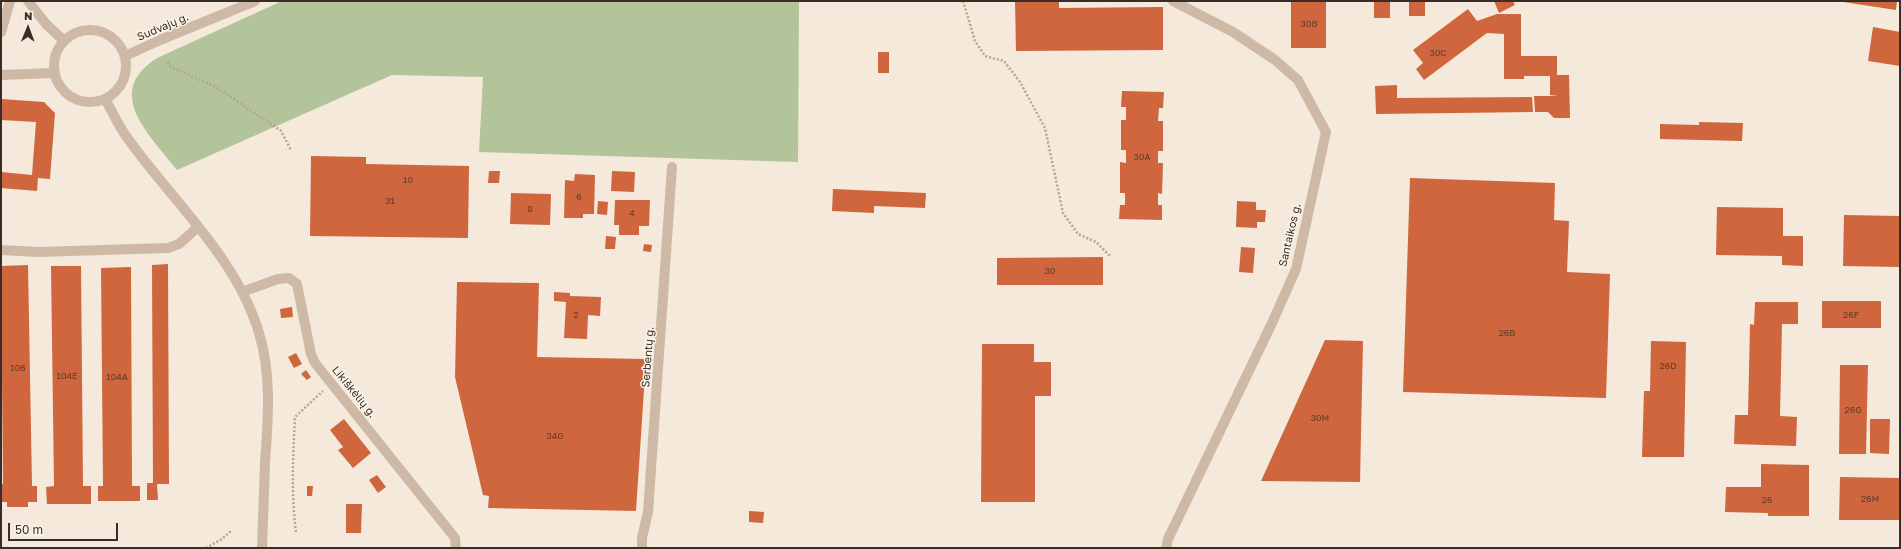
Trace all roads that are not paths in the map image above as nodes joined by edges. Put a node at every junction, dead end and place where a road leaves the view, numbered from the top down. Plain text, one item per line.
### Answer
1 (10, 1) edge
2 (28, 1) edge
3 (255, 1) edge
4 (1173, 1) edge
5 (1, 32) edge
6 (63, 40) junction
7 (125, 56) junction
8 (54, 74) junction
9 (1, 75) edge
10 (105, 99) junction
11 (672, 167) dead end
12 (198, 227) junction
13 (1, 250) edge
14 (242, 292) junction
15 (455, 543) edge
16 (262, 548) edge
17 (642, 548) edge
18 (1166, 548) edge

1 - 5 street
2 - 6 street
3 - 7 street, Sudvajų g.
4 - 18 street, Santaikos g.
6 - 7 street
6 - 8 street
7 - 10 street
8 - 9 street
8 - 10 street
10 - 12 street
11 - 17 street, Serbentų g.
12 - 13 street
12 - 14 street
14 - 15 street, Likiškėlių g.
14 - 16 street

